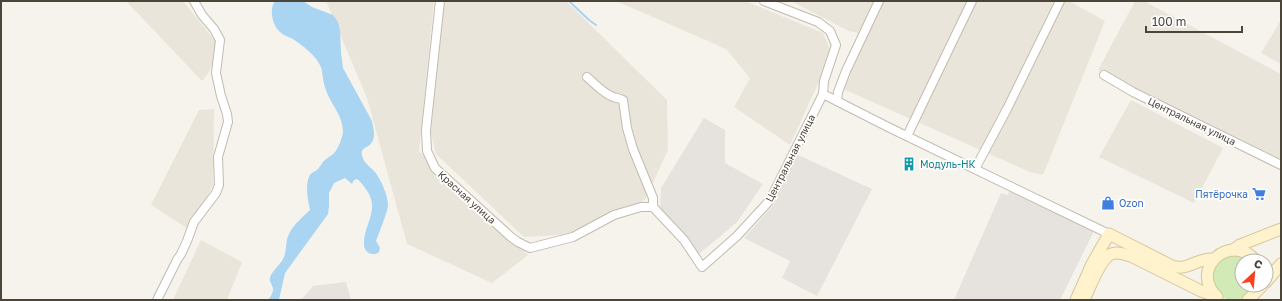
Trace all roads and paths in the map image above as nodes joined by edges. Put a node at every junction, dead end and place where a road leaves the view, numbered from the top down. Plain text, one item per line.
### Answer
1 (194, 1) edge
2 (440, 1) edge
3 (764, 1) edge
4 (879, 1) edge
5 (972, 1) edge
6 (1060, 1) edge
7 (1104, 75) dead end
8 (587, 77) dead end
9 (823, 94) junction
10 (837, 101) junction
11 (907, 136) junction
12 (1281, 165) edge
13 (975, 169) junction
14 (653, 207) junction
15 (1281, 229) edge
16 (1109, 234) junction
17 (1233, 250) junction
18 (1246, 253) edge
19 (1214, 259) junction
20 (1281, 264) edge
21 (1274, 272) edge
22 (1218, 298) edge
23 (157, 300) edge
24 (1076, 300) edge
25 (1084, 300) edge

1 - 23 street
2 - 14 street, Красная улица
3 - 9 street, Центральная улица
4 - 10 street
5 - 11 street
6 - 13 street
7 - 12 street, Центральная улица
8 - 14 street
9 - 10 street
9 - 14 street, Центральная улица
10 - 11 street
11 - 13 street
13 - 16 street
15 - 17 street
16 - 19 street
16 - 24 street
17 - 18 street
17 - 19 street
19 - 22 street
20 - 21 street
22 - 25 street

